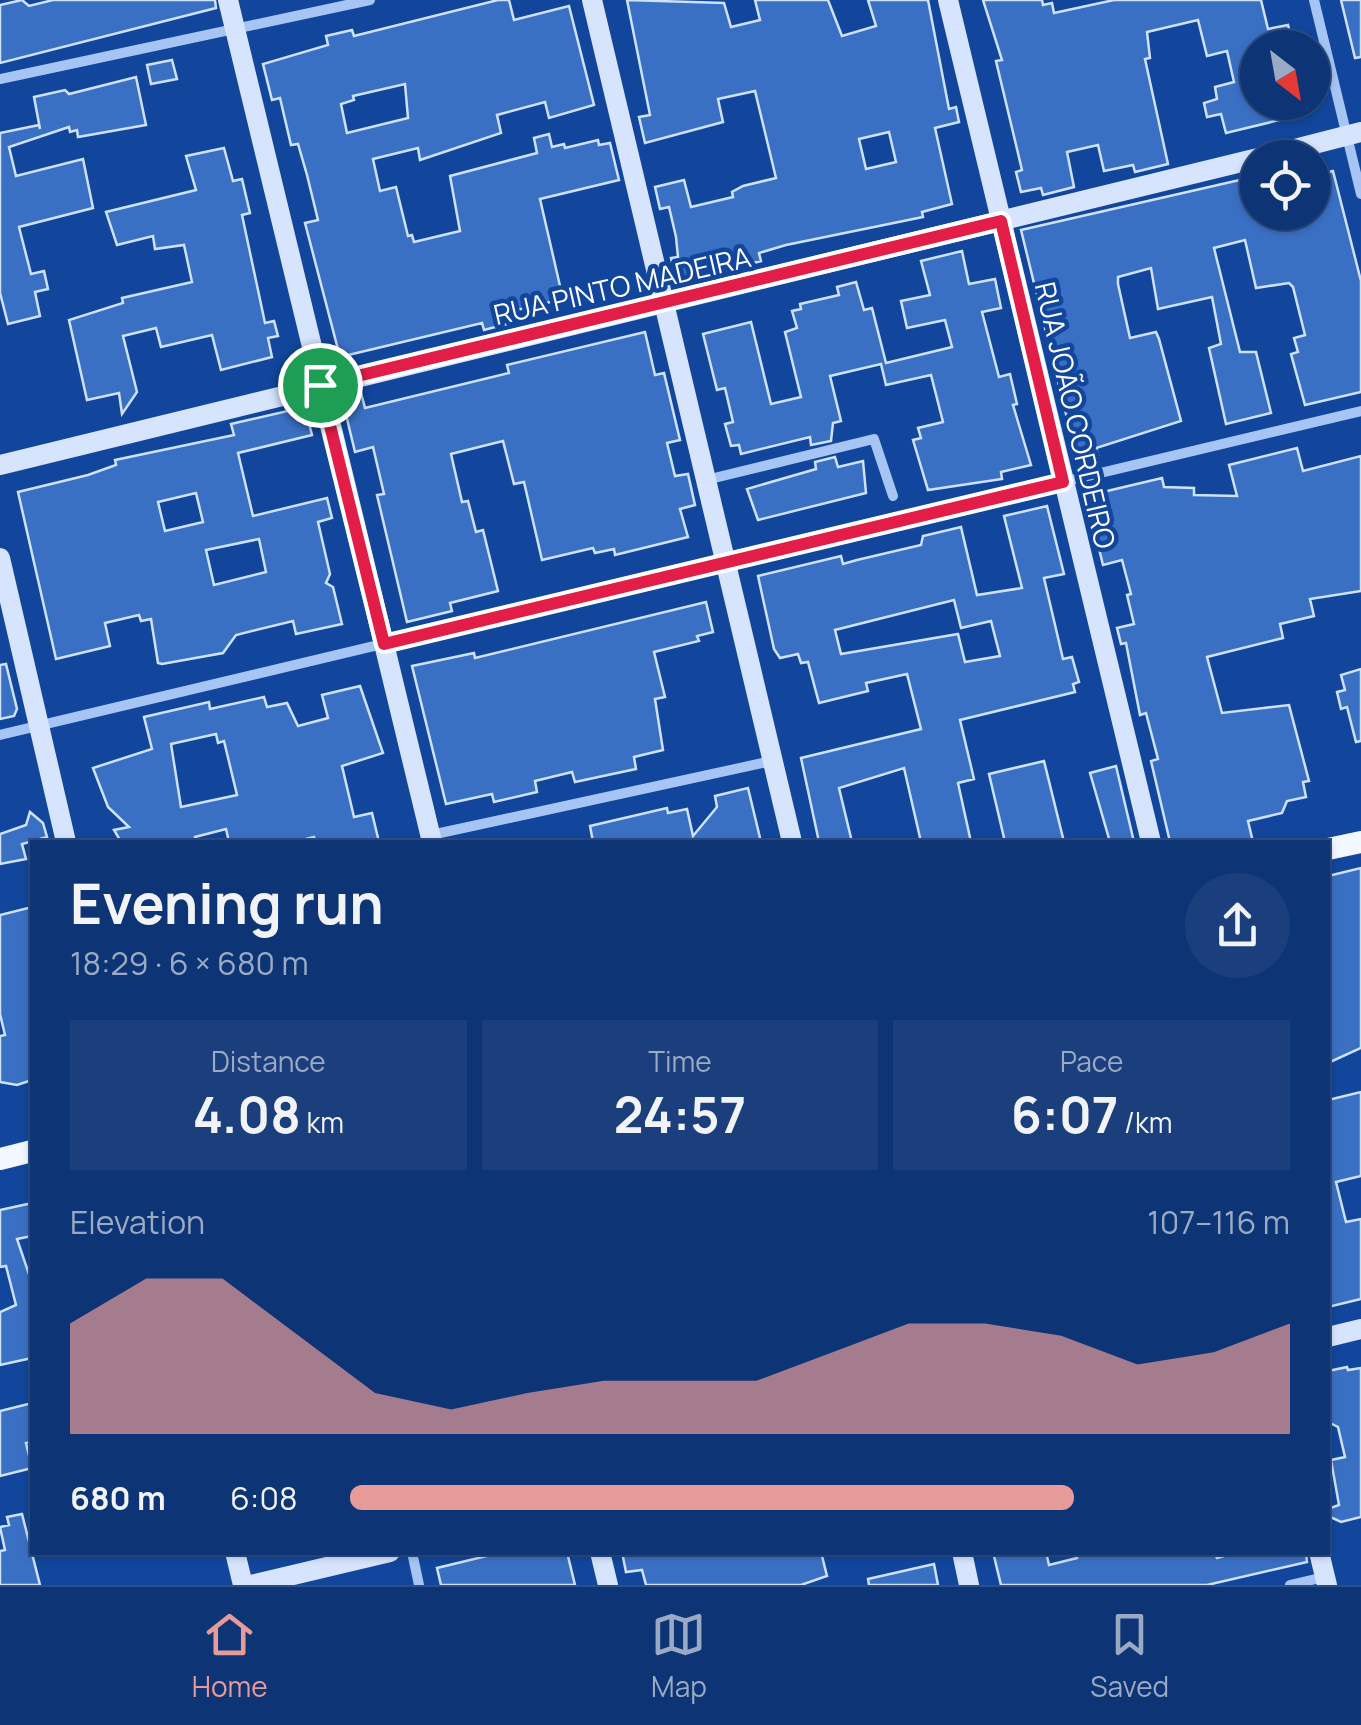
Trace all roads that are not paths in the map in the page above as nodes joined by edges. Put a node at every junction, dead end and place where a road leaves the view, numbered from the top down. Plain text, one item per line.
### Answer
1 (228, 0) edge
2 (370, 0) edge
3 (592, 0) edge
4 (948, 0) edge
5 (1314, 0) edge
6 (236, 31) junction
7 (0, 79) edge
8 (1354, 134) edge
9 (1240, 162) edge
10 (1361, 194) edge
11 (1001, 221) junction
12 (666, 303) junction
13 (320, 385) junction
14 (1361, 410) edge
15 (0, 465) edge
16 (706, 480) junction
17 (1063, 482) junction
18 (893, 496) dead end
19 (0, 558) edge
20 (725, 564) junction
21 (384, 644) junction
22 (38, 726) junction
23 (0, 734) edge
24 (772, 761) junction
25 (431, 839) edge
26 (66, 840) edge
27 (792, 840) edge
28 (1151, 840) edge
29 (1361, 842) edge
30 (1330, 850) edge
31 (30, 1152) edge
32 (0, 1159) edge
33 (1361, 1329) edge
34 (1330, 1337) edge
35 (236, 1555) edge
36 (377, 1555) edge
37 (413, 1555) edge
38 (601, 1555) edge
39 (963, 1555) edge
40 (1320, 1555) edge
41 (1326, 1581) edge
42 (242, 1585) edge
43 (251, 1585) edge
44 (419, 1585) edge
45 (608, 1585) edge
46 (970, 1585) edge
47 (1290, 1585) edge

1 - 6 street
2 - 6 street
3 - 12 street
4 - 11 street, RUA JOÃO CORDEIRO
5 - 8 street
6 - 7 street
6 - 13 street
8 - 10 street
9 - 11 street, RUA PINTO MADEIRA
11 - 12 street, RUA PINTO MADEIRA
11 - 17 street, RUA JOÃO CORDEIRO
12 - 13 street, RUA PINTO MADEIRA
12 - 16 street
13 - 15 street, RUA PINTO MADEIRA
13 - 21 street
14 - 17 street
16 - 18 street
16 - 20 street
17 - 20 street
17 - 28 street, RUA JOÃO CORDEIRO
19 - 22 street
20 - 21 street
20 - 24 street
21 - 22 street
21 - 25 street
22 - 23 street
22 - 26 street
24 - 25 street
24 - 27 street
29 - 30 main road
31 - 32 main road
33 - 34 street
35 - 42 street
36 - 43 street
37 - 44 street
38 - 45 street
39 - 46 street
40 - 41 street
41 - 47 street

